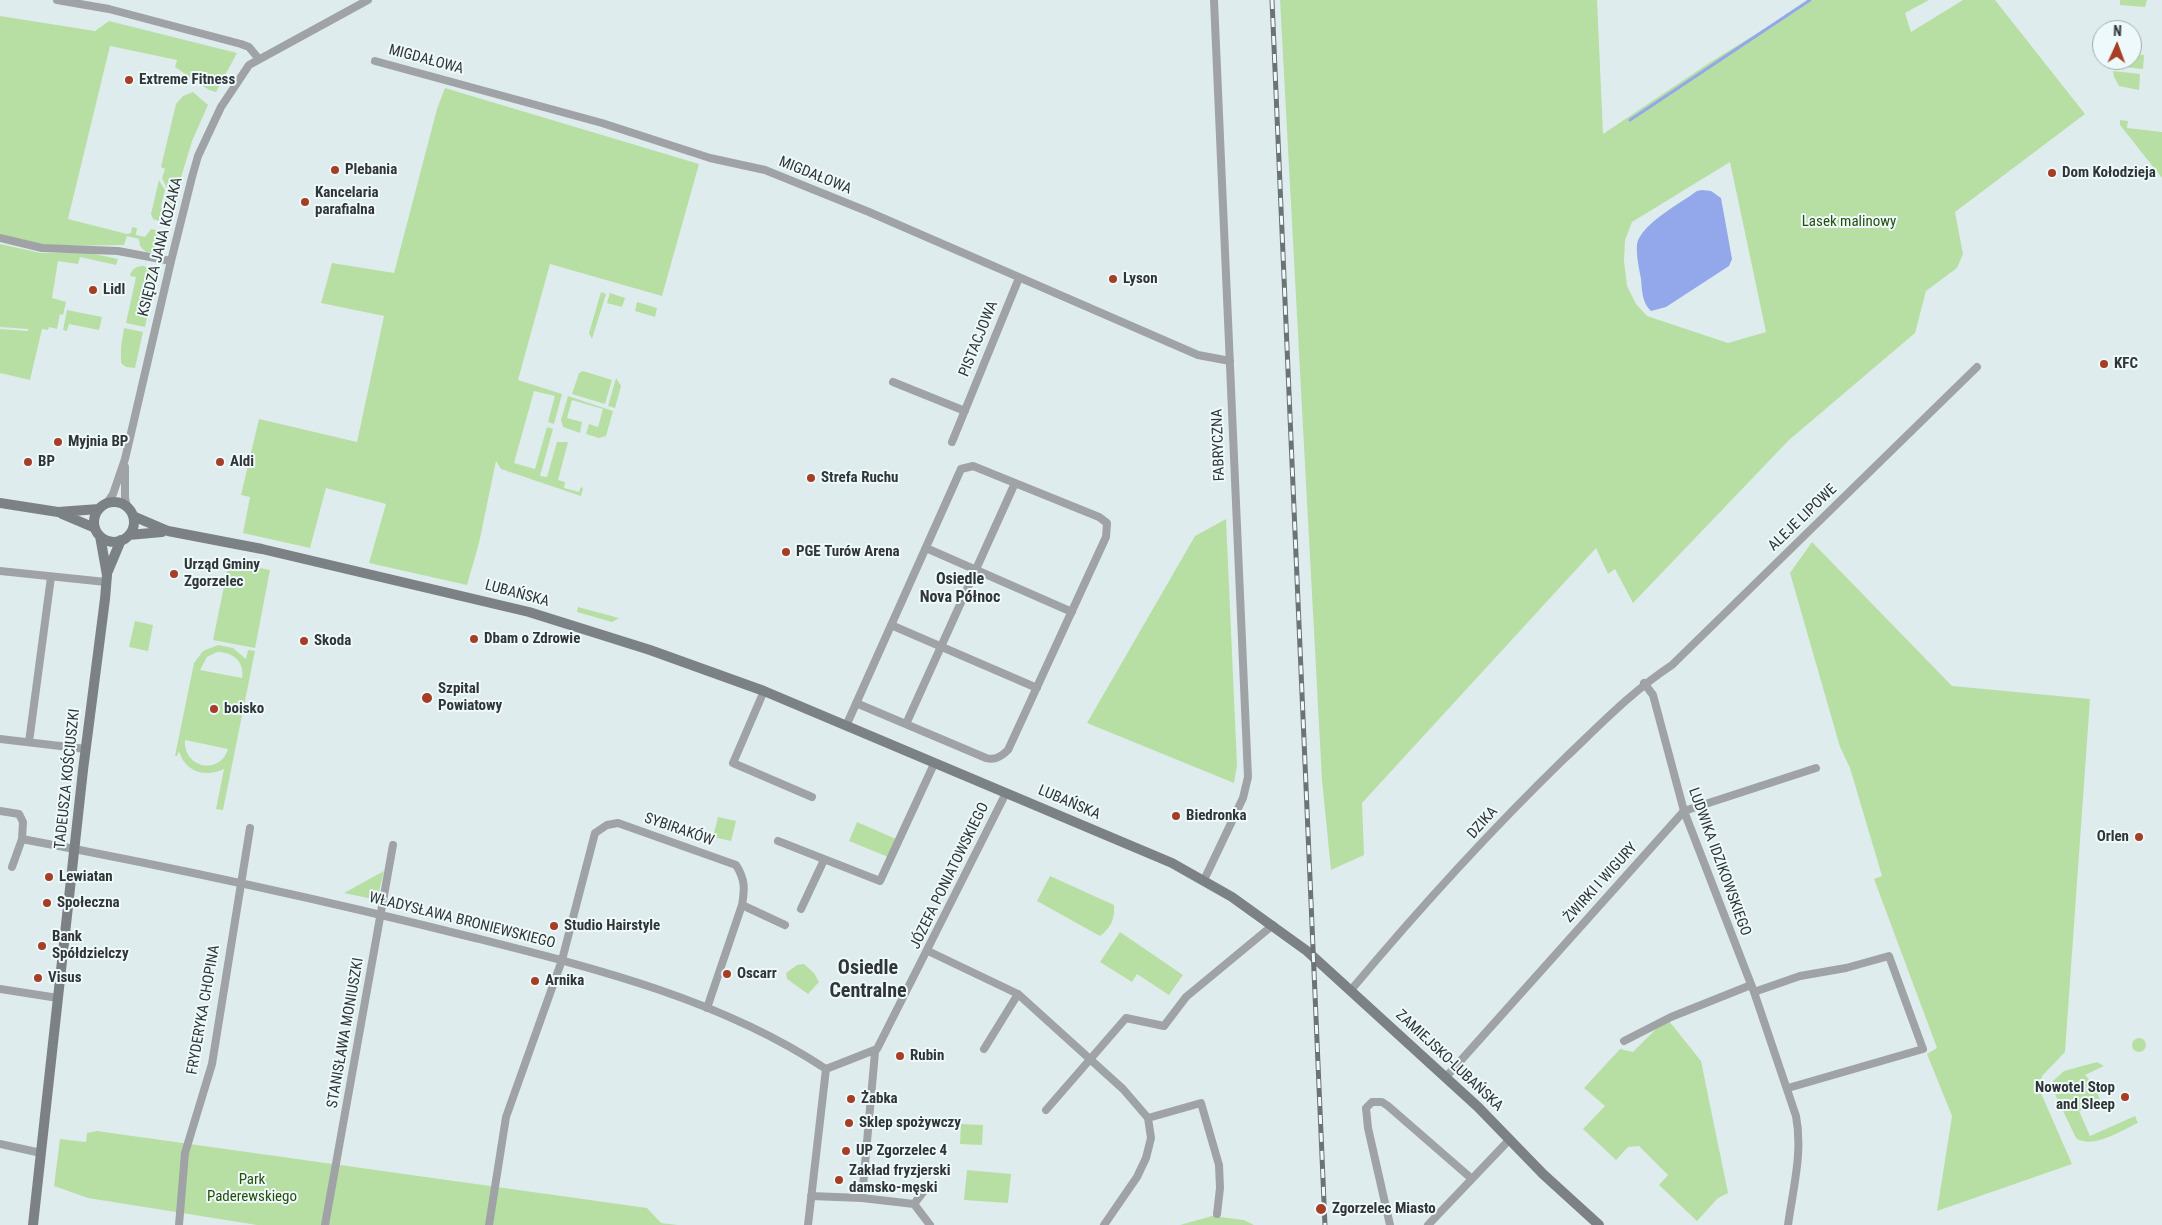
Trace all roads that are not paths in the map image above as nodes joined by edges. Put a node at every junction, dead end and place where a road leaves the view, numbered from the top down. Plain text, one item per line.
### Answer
1 (57, 0) edge
2 (368, 0) edge
3 (1214, 0) edge
4 (258, 58) junction
5 (375, 61) dead end
6 (0, 238) edge
7 (171, 261) junction
8 (1019, 278) junction
9 (1230, 361) junction
10 (1977, 367) dead end
11 (893, 382) dead end
12 (965, 411) junction
13 (952, 442) dead end
14 (126, 459) junction
15 (1015, 483) junction
16 (0, 503) edge
17 (103, 506) junction
18 (58, 512) junction
19 (130, 512) junction
20 (98, 532) junction
21 (168, 532) junction
22 (125, 537) junction
23 (926, 548) junction
24 (976, 570) junction
25 (0, 571) edge
26 (51, 577) junction
27 (107, 579) junction
28 (1072, 612) junction
29 (891, 625) junction
30 (941, 646) junction
31 (1644, 683) junction
32 (1037, 688) junction
33 (764, 691) junction
34 (856, 703) junction
35 (906, 724) junction
36 (846, 726) junction
37 (0, 739) edge
38 (29, 742) junction
39 (86, 749) junction
40 (934, 764) junction
41 (1816, 768) dead end
42 (1006, 793) junction
43 (812, 797) dead end
44 (0, 811) edge
45 (1684, 811) junction
46 (250, 828) dead end
47 (22, 839) junction
48 (778, 842) dead end
49 (393, 845) dead end
50 (76, 849) junction
51 (824, 860) junction
52 (12, 867) dead end
53 (1204, 880) junction
54 (239, 884) junction
55 (742, 905) junction
56 (801, 909) dead end
57 (380, 914) junction
58 (785, 925) dead end
59 (1273, 925) junction
60 (928, 951) junction
61 (562, 960) junction
62 (0, 989) edge
63 (1752, 989) junction
64 (1351, 990) junction
65 (1018, 994) junction
66 (58, 998) junction
67 (707, 1008) junction
68 (1624, 1040) dead end
69 (984, 1049) dead end
70 (875, 1052) junction
71 (1091, 1060) junction
72 (826, 1069) junction
73 (1446, 1076) junction
74 (1788, 1088) junction
75 (1046, 1110) dead end
76 (1148, 1118) junction
77 (1510, 1139) junction
78 (0, 1144) edge
79 (42, 1153) junction
80 (1472, 1179) junction
81 (924, 1191) dead end
82 (811, 1196) junction
83 (862, 1198) junction
84 (914, 1204) junction
85 (1217, 1214) dead end
86 (33, 1225) edge
87 (179, 1225) edge
88 (325, 1225) edge
89 (489, 1225) edge
90 (808, 1225) edge
91 (930, 1225) edge
92 (1104, 1225) edge
93 (1390, 1225) edge
94 (1428, 1225) edge
95 (1599, 1225) edge
96 (1788, 1225) edge

1 - 4 street
2 - 4 street
3 - 9 street, FABRYCZNA
4 - 7 street, KSIĘDZA JANA KOZAKA
5 - 8 street, MIGDAŁOWA
6 - 7 street
7 - 14 street, KSIĘDZA JANA KOZAKA
8 - 9 street, MIGDAŁOWA
8 - 12 street, PISTACJOWA
9 - 53 street, FABRYCZNA
10 - 31 street, ALEJE LIPOWE
11 - 12 street
12 - 13 street, PISTACJOWA
14 - 17 street, KSIĘDZA JANA KOZAKA
14 - 19 street, KSIĘDZA JANA KOZAKA
15 - 23 street
15 - 24 street
15 - 28 street
16 - 18 main road
17 - 18 main road
17 - 19 main road
17 - 20 main road
18 - 20 main road
19 - 21 main road, LUBAŃSKA
19 - 22 main road
20 - 22 main road
20 - 27 main road, TADEUSZA KOŚCIUSZKI
21 - 22 main road, LUBAŃSKA
21 - 33 main road, LUBAŃSKA
22 - 27 main road, TADEUSZA KOŚCIUSZKI
23 - 24 street
23 - 29 street
24 - 28 street
24 - 30 street
25 - 26 street
26 - 27 street
26 - 38 street
27 - 39 main road, TADEUSZA KOŚCIUSZKI
28 - 32 street
29 - 30 street
29 - 34 street
30 - 32 street
30 - 35 street
31 - 45 street, LUDWIKA IDZIKOWSKIEGO
31 - 64 street, DZIKA
32 - 35 street
33 - 36 main road, LUBAŃSKA
33 - 43 street
34 - 35 street
34 - 36 street
36 - 40 main road, LUBAŃSKA
37 - 38 street
38 - 39 street
39 - 50 main road, TADEUSZA KOŚCIUSZKI
40 - 42 main road, LUBAŃSKA
40 - 51 street
41 - 45 street
42 - 53 main road, LUBAŃSKA
42 - 60 street, JÓZEFA PONIATOWSKIEGO
44 - 47 street
45 - 63 street, LUDWIKA IDZIKOWSKIEGO
45 - 73 street, ŻWIRKI I WIGURY
46 - 54 street, FRYDERYKA CHOPINA
47 - 50 street, WŁADYSŁAWA BRONIEWSKIEGO
47 - 52 street
48 - 51 street
49 - 57 street, STANISŁAWA MONIUSZKI
50 - 54 street, WŁADYSŁAWA BRONIEWSKIEGO
50 - 66 main road, TADEUSZA KOŚCIUSZKI
51 - 56 street
53 - 59 main road, LUBAŃSKA
54 - 57 street, WŁADYSŁAWA BRONIEWSKIEGO
54 - 87 street, FRYDERYKA CHOPINA
55 - 58 street
55 - 61 street, SYBIRAKÓW
55 - 67 street, SYBIRAKÓW
57 - 61 street, WŁADYSŁAWA BRONIEWSKIEGO
57 - 88 street, STANISŁAWA MONIUSZKI
59 - 64 main road, ZAMIEJSKO-LUBAŃSKA
59 - 71 street
60 - 65 street
60 - 70 street, JÓZEFA PONIATOWSKIEGO
61 - 67 street, WŁADYSŁAWA BRONIEWSKIEGO
61 - 89 street, SYBIRAKÓW
62 - 66 street
63 - 68 street
63 - 74 street, LUDWIKA IDZIKOWSKIEGO
63 - 74 street
64 - 73 main road, ZAMIEJSKO-LUBAŃSKA
65 - 69 street
65 - 71 street
66 - 79 main road, TADEUSZA KOŚCIUSZKI
67 - 72 street, WŁADYSŁAWA BRONIEWSKIEGO
70 - 72 street
70 - 83 street
71 - 75 street
71 - 76 street
72 - 82 street
73 - 77 main road, ZAMIEJSKO-LUBAŃSKA
74 - 96 street, LUDWIKA IDZIKOWSKIEGO
76 - 85 street
76 - 92 street
77 - 80 street
77 - 95 main road, ZAMIEJSKO-LUBAŃSKA
78 - 79 street
79 - 86 main road, TADEUSZA KOŚCIUSZKI
80 - 93 street
80 - 94 street
81 - 84 street
82 - 83 street
82 - 90 street
83 - 84 street
84 - 91 street

